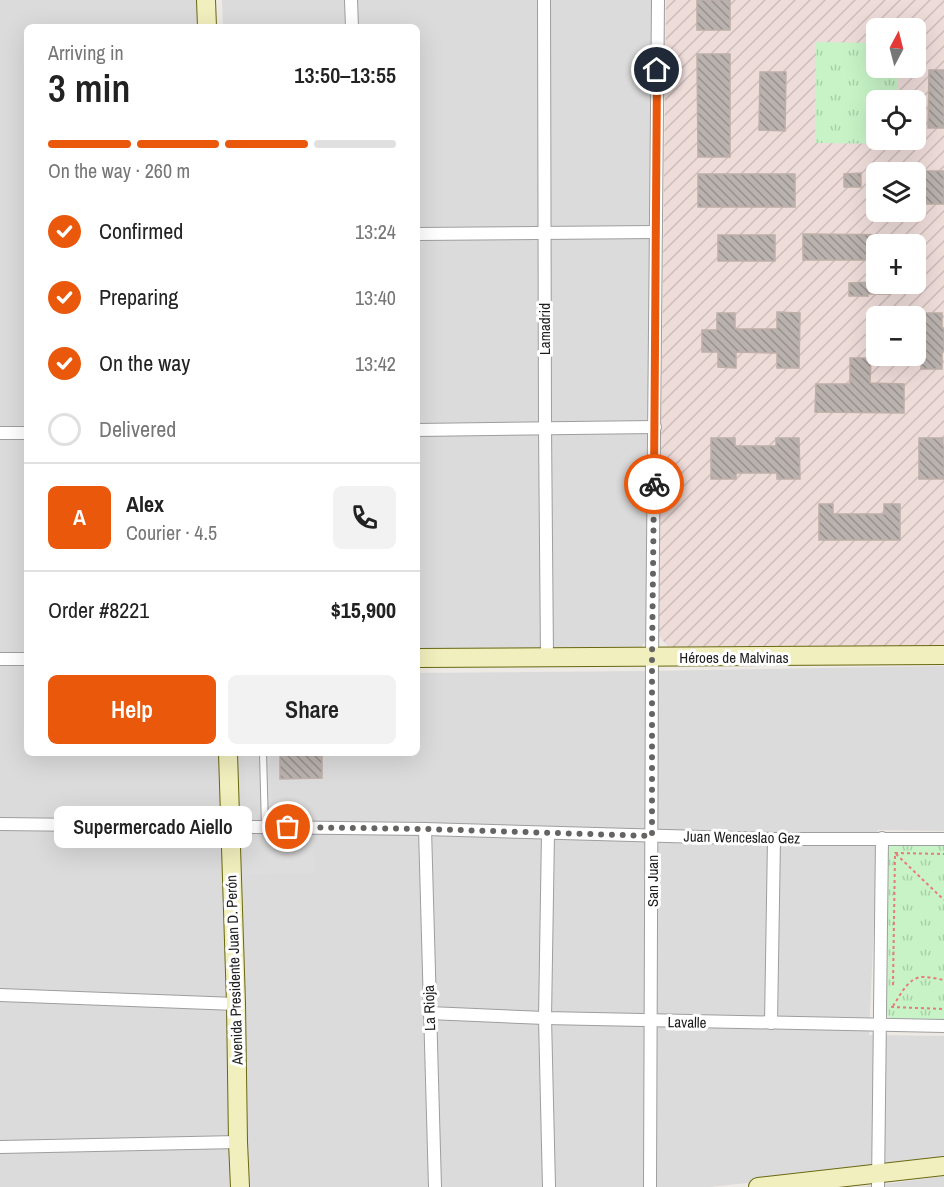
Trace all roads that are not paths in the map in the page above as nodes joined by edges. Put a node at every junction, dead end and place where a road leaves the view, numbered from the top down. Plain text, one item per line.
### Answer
1 (206, 0) edge
2 (351, 0) edge
3 (544, 0) edge
4 (658, 0) edge
5 (207, 24) edge
6 (352, 24) edge
7 (656, 232) junction
8 (544, 233) junction
9 (420, 234) edge
10 (655, 427) junction
11 (545, 428) junction
12 (420, 430) edge
13 (0, 433) edge
14 (24, 433) edge
15 (944, 655) edge
16 (547, 657) junction
17 (420, 658) edge
18 (652, 658) junction
19 (0, 659) edge
20 (24, 659) edge
21 (228, 756) edge
22 (263, 756) edge
23 (0, 824) edge
24 (230, 826) junction
25 (266, 826) junction
26 (425, 829) junction
27 (548, 833) junction
28 (652, 836) junction
29 (882, 838) junction
30 (774, 839) junction
31 (944, 839) edge
32 (0, 995) edge
33 (236, 1004) junction
34 (429, 1013) junction
35 (545, 1018) junction
36 (652, 1021) junction
37 (771, 1023) junction
38 (880, 1025) junction
39 (944, 1026) edge
40 (238, 1142) junction
41 (0, 1147) edge
42 (944, 1167) edge
43 (878, 1181) edge
44 (240, 1187) edge
45 (435, 1187) edge
46 (549, 1187) edge
47 (650, 1187) edge
48 (758, 1187) edge

1 - 5 main road
2 - 6 street
3 - 8 street, Lamadrid
4 - 7 street, San Juan
7 - 8 street
7 - 10 street, San Juan
8 - 9 street
8 - 11 street, Lamadrid
10 - 11 street
10 - 18 street, San Juan
11 - 12 street
11 - 16 street, Lamadrid
13 - 14 street
15 - 18 main road, Héroes de Malvinas
16 - 17 main road, Héroes de Malvinas
16 - 18 main road, Héroes de Malvinas
18 - 28 street, San Juan
19 - 20 street
21 - 24 main road, Avenida Presidente Juan D. Perón
22 - 25 lane
23 - 24 street, Juan Wenceslao Gez
24 - 25 street, Juan Wenceslao Gez
24 - 33 main road, Avenida Presidente Juan D. Perón
25 - 26 street, Juan Wenceslao Gez
26 - 27 street, Juan Wenceslao Gez
26 - 34 street, La Rioja
27 - 28 street, Juan Wenceslao Gez
27 - 35 street
28 - 30 street, Juan Wenceslao Gez
28 - 36 street, San Juan
29 - 30 street, Juan Wenceslao Gez
29 - 31 street, Juan Wenceslao Gez
29 - 38 street
30 - 37 street
32 - 33 street
33 - 40 main road, Avenida Presidente Juan D. Perón
34 - 35 street, Lavalle
34 - 45 street, La Rioja
35 - 36 street, Lavalle
35 - 46 street
36 - 37 street, Lavalle
36 - 47 street, San Juan
37 - 38 street, Lavalle
38 - 39 street, Lavalle
38 - 43 street
40 - 41 street
40 - 44 main road, Avenida Presidente Juan D. Perón
42 - 43 main road
43 - 48 main road

